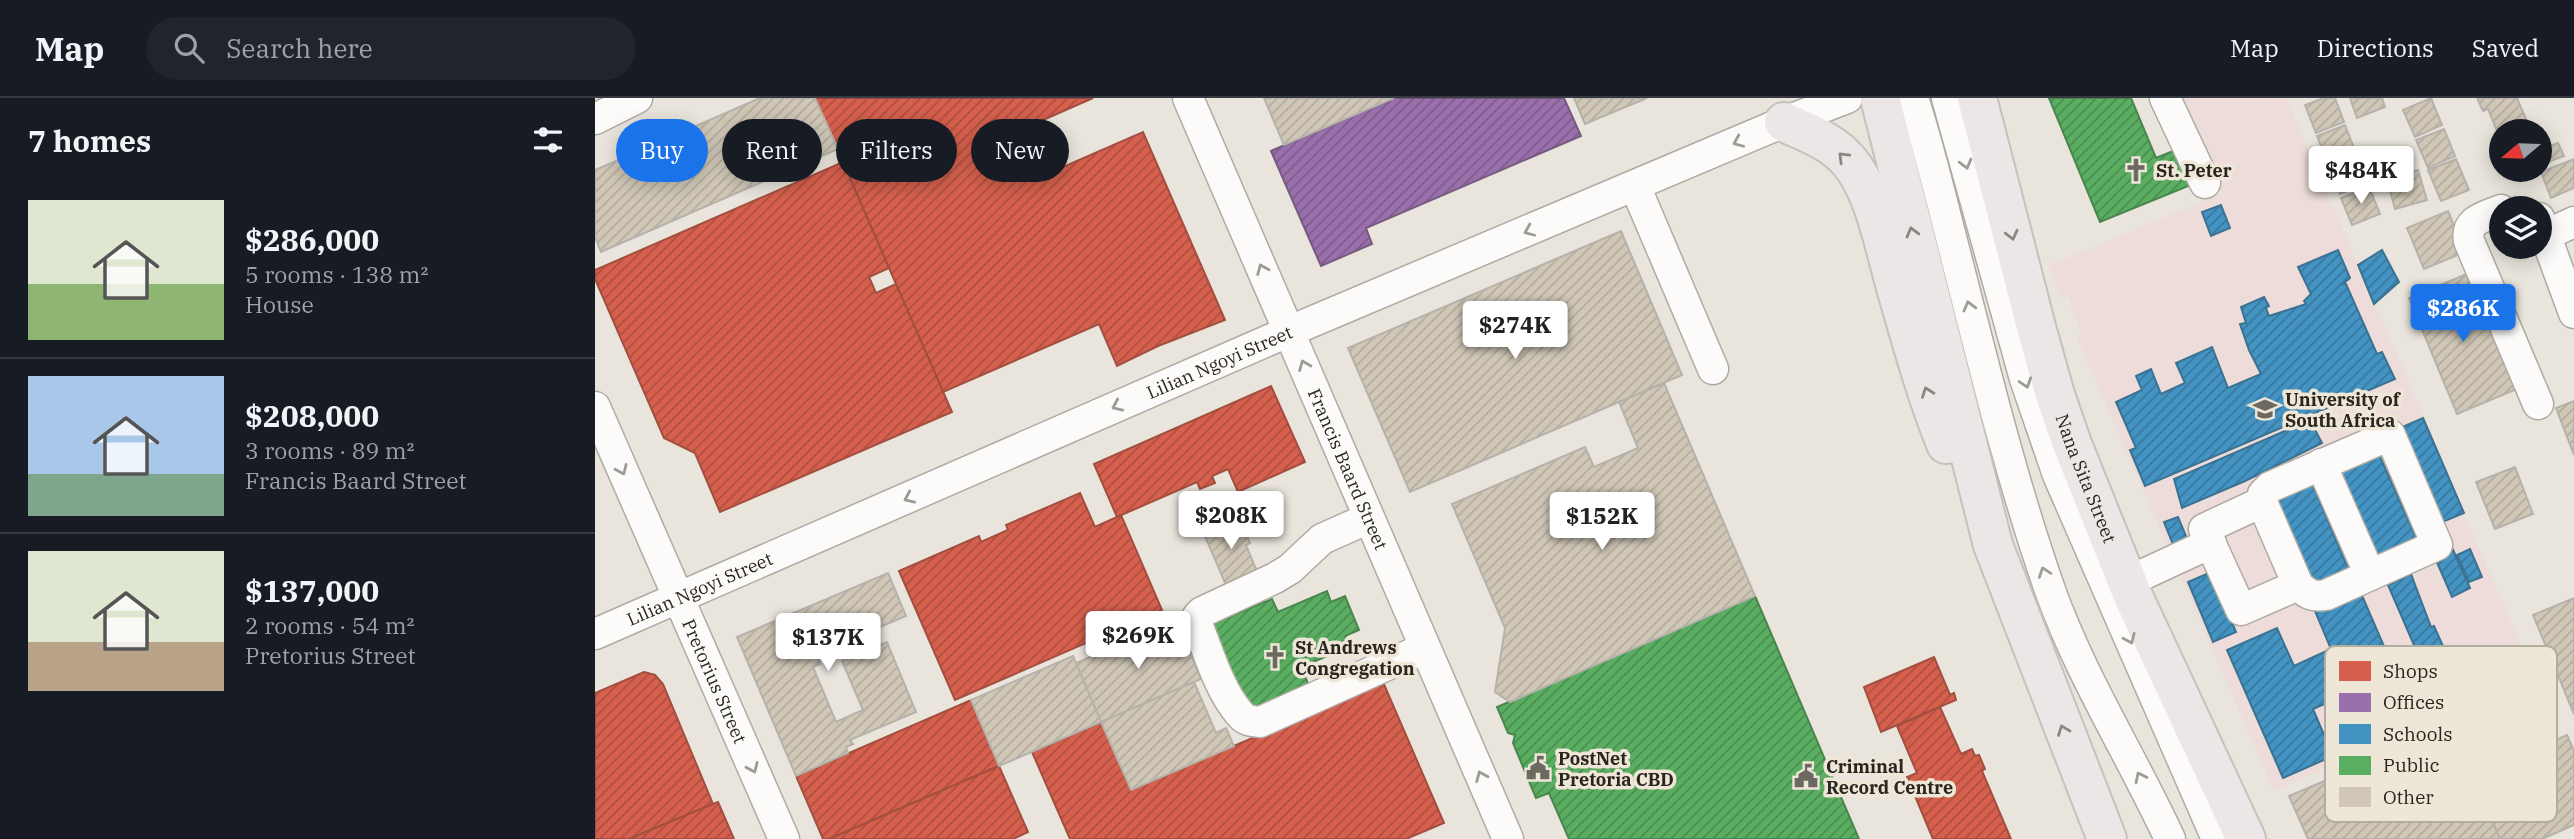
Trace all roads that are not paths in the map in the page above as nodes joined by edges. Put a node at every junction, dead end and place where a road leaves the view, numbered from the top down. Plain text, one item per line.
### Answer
1 (637, 98) edge
2 (1188, 98) edge
3 (1847, 98) edge
4 (1880, 98) edge
5 (1913, 98) edge
6 (1947, 98) edge
7 (1977, 98) edge
8 (2165, 98) edge
9 (595, 119) edge
10 (1784, 122) junction
11 (2205, 183) dead end
12 (1635, 186) junction
13 (2489, 215) edge
14 (2552, 221) edge
15 (2574, 222) edge
16 (2552, 253) edge
17 (2574, 313) edge
18 (1290, 331) junction
19 (1713, 369) dead end
20 (2538, 404) dead end
21 (595, 407) edge
22 (2321, 464) junction
23 (2262, 502) junction
24 (1369, 518) junction
25 (2211, 543) junction
26 (1993, 545) junction
27 (2370, 575) junction
28 (2127, 582) junction
29 (2298, 585) junction
30 (678, 598) junction
31 (595, 634) edge
32 (1425, 648) junction
33 (784, 839) edge
34 (1508, 839) edge
35 (2107, 839) edge
36 (2169, 839) edge
37 (2217, 839) edge
38 (2246, 839) edge

1 - 9 street
18 -> 2 street, Francis Baard Street
3 - 10 street, Lilian Ngoyi Street
26 -> 4 main road
36 -> 5 street
6 -> 37 street
7 -> 28 main road, Nana Sita Street
8 - 11 street
10 -> 12 street, Lilian Ngoyi Street
26 -> 10 main road
12 -> 18 street, Lilian Ngoyi Street
12 - 19 street
13 - 20 street
14 - 15 street
16 - 17 street
24 -> 18 street, Francis Baard Street
18 -> 30 street, Lilian Ngoyi Street
21 -> 30 street, Pretorius Street
22 - 23 street
22 - 27 street
22 - 27 street
23 - 25 street
23 - 29 street
24 - 32 street, Francis Baard Street
24 - 32 street
25 - 28 street
25 - 29 street
35 -> 26 main road
27 - 29 street
28 - 38 main road, Nana Sita Street
30 - 31 street, Lilian Ngoyi Street
30 -> 33 street, Pretorius Street
34 -> 32 street, Francis Baard Street

